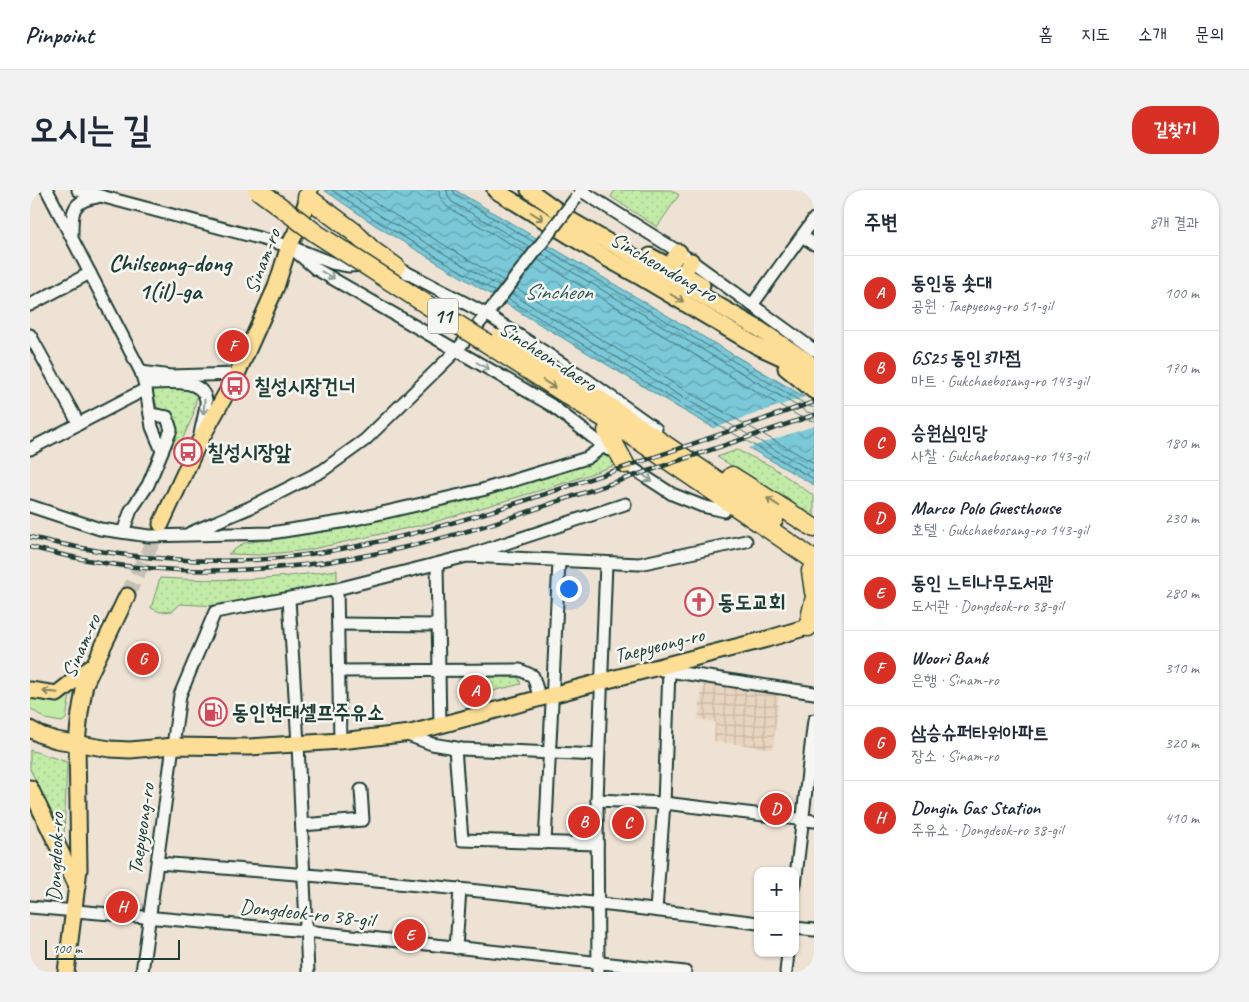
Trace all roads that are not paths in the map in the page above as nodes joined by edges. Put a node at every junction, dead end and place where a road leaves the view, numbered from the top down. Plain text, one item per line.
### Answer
1 (47, 190) edge
2 (78, 190) edge
3 (258, 190) edge
4 (277, 190) edge
5 (495, 190) edge
6 (529, 190) edge
7 (580, 192) edge
8 (309, 194) edge
9 (102, 196) junction
10 (814, 219) edge
11 (572, 221) junction
12 (802, 236) junction
13 (72, 237) junction
14 (814, 244) edge
15 (289, 246) junction
16 (685, 257) junction
17 (396, 267) junction
18 (90, 272) junction
19 (30, 305) edge
20 (752, 305) junction
21 (486, 314) junction
22 (760, 329) junction
23 (30, 335) edge
24 (754, 344) junction
25 (458, 350) junction
26 (814, 350) edge
27 (814, 366) edge
28 (141, 372) junction
29 (237, 374) junction
30 (814, 376) edge
31 (146, 389) junction
32 (573, 391) junction
33 (814, 391) edge
34 (597, 407) junction
35 (150, 414) junction
36 (78, 424) junction
37 (606, 438) junction
38 (673, 440) junction
39 (198, 444) junction
40 (30, 448) edge
41 (162, 451) junction
42 (625, 464) joint
43 (625, 504) dead end
44 (30, 506) edge
45 (724, 511) junction
46 (161, 524) tunnel mouth
47 (814, 528) edge
48 (123, 532) junction
49 (184, 536) junction
50 (746, 541) dead end
51 (814, 546) edge
52 (467, 556) junction
53 (559, 562) junction
54 (606, 563) junction
55 (437, 565) junction
56 (813, 568) edge
57 (337, 589) junction
58 (814, 592) edge
59 (127, 596) tunnel mouth
60 (289, 599) junction
61 (814, 601) edge
62 (338, 624) junction
63 (438, 626) junction
64 (811, 626) edge
65 (95, 664) junction
66 (439, 670) junction
67 (662, 670) junction
68 (338, 671) junction
69 (600, 682) junction
70 (30, 690) edge
71 (814, 693) edge
72 (546, 698) junction
73 (814, 720) edge
74 (440, 725) junction
75 (30, 728) edge
76 (404, 734) junction
77 (340, 742) junction
78 (77, 743) junction
79 (298, 744) junction
80 (173, 746) junction
81 (455, 748) junction
82 (549, 753) junction
83 (598, 755) junction
84 (30, 788) edge
85 (360, 790) dead end
86 (597, 800) junction
87 (664, 803) junction
88 (802, 820) junction
89 (814, 822) edge
90 (302, 825) junction
91 (544, 843) junction
92 (597, 844) junction
93 (158, 863) junction
94 (797, 867) edge
95 (304, 874) junction
96 (77, 888) junction
97 (460, 889) junction
98 (597, 902) junction
99 (30, 907) edge
100 (656, 910) junction
101 (75, 911) junction
102 (150, 917) junction
103 (754, 922) edge
104 (799, 928) edge
105 (814, 930) edge
106 (306, 931) junction
107 (456, 948) junction
108 (788, 957) edge
109 (598, 968) edge
110 (66, 972) edge
111 (142, 972) edge
112 (308, 972) edge
113 (684, 972) edge
114 (786, 972) edge

1 - 13 street
2 - 9 street
3 -> 32 highway, Sincheon-daero / 11, bridge
4 - 32 highway, Sincheon-daero / 11, bridge
5 -> 24 main road, Sincheondong-ro
6 - 11 main road, Sincheondong-ro
7 - 16 street
7 - 21 street, bridge
8 - 15 main road, Sinam-ro
8 - 17 highway
9 - 13 street
9 - 15 street
10 - 12 street
11 - 16 main road
11 - 22 main road, Sincheondong-ro
12 - 14 street
12 - 20 street
13 - 18 street
15 - 17 street
15 -> 25 street
15 - 29 main road, Sinam-ro
16 - 20 street
16 - 22 main road
17 - 21 street
18 - 19 street
18 - 28 street
20 - 26 street
21 - 25 street
21 - 38 street
22 - 24 main road
22 - 27 main road, Sincheondong-ro
23 - 36 street
24 - 30 main road, Sincheondong-ro
24 - 33 main road
25 -> 37 street
25 - 49 street
28 - 29 street
28 - 31 street
28 -> 39 street, Sinam-ro
29 - 39 main road, Sinam-ro
31 - 35 street
31 - 36 street
32 - 34 highway, Sincheon-daero
34 - 37 highway
34 - 38 highway
34 - 51 highway, Sincheon-daero
34 - 56 highway, Sincheon-daero
35 - 41 street
35 - 41 street
36 - 40 street
37 - 42 highway
37 - 45 highway
37 - 49 street
47 -> 38 highway
39 - 46 main road, Sinam-ro
41 - 48 street
42 -> 45 street
43 - 52 street
44 - 48 street
45 - 56 highway
48 - 49 street
50 - 54 street
52 - 53 street
52 - 55 street
53 - 54 street
53 - 72 street
54 - 69 street, Taepyeong-ro
55 - 57 street
55 - 63 street
56 - 58 highway
57 - 60 street
57 - 62 street
59 - 65 main road, Sinam-ro
60 - 79 street
60 - 80 street, Taepyeong-ro
61 - 64 highway
62 - 63 street
62 - 68 street
63 - 66 street
64 - 67 main road, Taepyeong-ro
65 -> 70 main road
65 - 78 main road, Sinam-ro
66 - 68 street
66 - 72 street
66 - 74 street
67 - 69 main road, Taepyeong-ro
67 - 71 street
67 - 87 street
68 - 77 street
69 - 72 main road, Taepyeong-ro
69 - 83 street
72 - 74 main road, Taepyeong-ro
72 - 82 street
73 - 88 street
74 - 76 main road, Taepyeong-ro
75 - 78 main road, Taepyeong-ro
76 - 77 main road, Taepyeong-ro
76 - 81 street
77 - 79 main road, Taepyeong-ro
78 - 80 main road, Taepyeong-ro
78 - 96 main road, Dongdeok-ro
79 - 80 main road, Taepyeong-ro
79 - 90 street
80 - 93 street, Taepyeong-ro
81 - 82 street
81 - 91 street
82 - 83 street
82 - 91 street
83 - 86 street
84 - 96 main road
85 - 90 street
86 - 87 street
86 - 92 street
87 - 88 street
87 - 100 street
88 - 89 street
88 - 94 street
90 - 95 street
91 - 92 street
92 - 98 street
93 - 95 street
93 - 102 street, Taepyeong-ro
95 - 97 street
95 - 106 street
96 - 101 main road, Dongdeok-ro
97 - 98 street
97 - 107 street
98 - 100 street
98 - 109 street
99 - 101 street, Dongdeok-ro 38-gil
100 - 103 street
101 - 102 street, Dongdeok-ro 38-gil
101 - 110 main road, Dongdeok-ro
102 - 106 street, Dongdeok-ro 38-gil
102 - 111 street, Taepyeong-ro
104 - 105 street
106 - 107 street, Dongdeok-ro 38-gil
106 - 112 street
107 - 109 street, Dongdeok-ro 38-gil
108 - 114 street
109 - 113 street, Dongdeok-ro 38-gil

